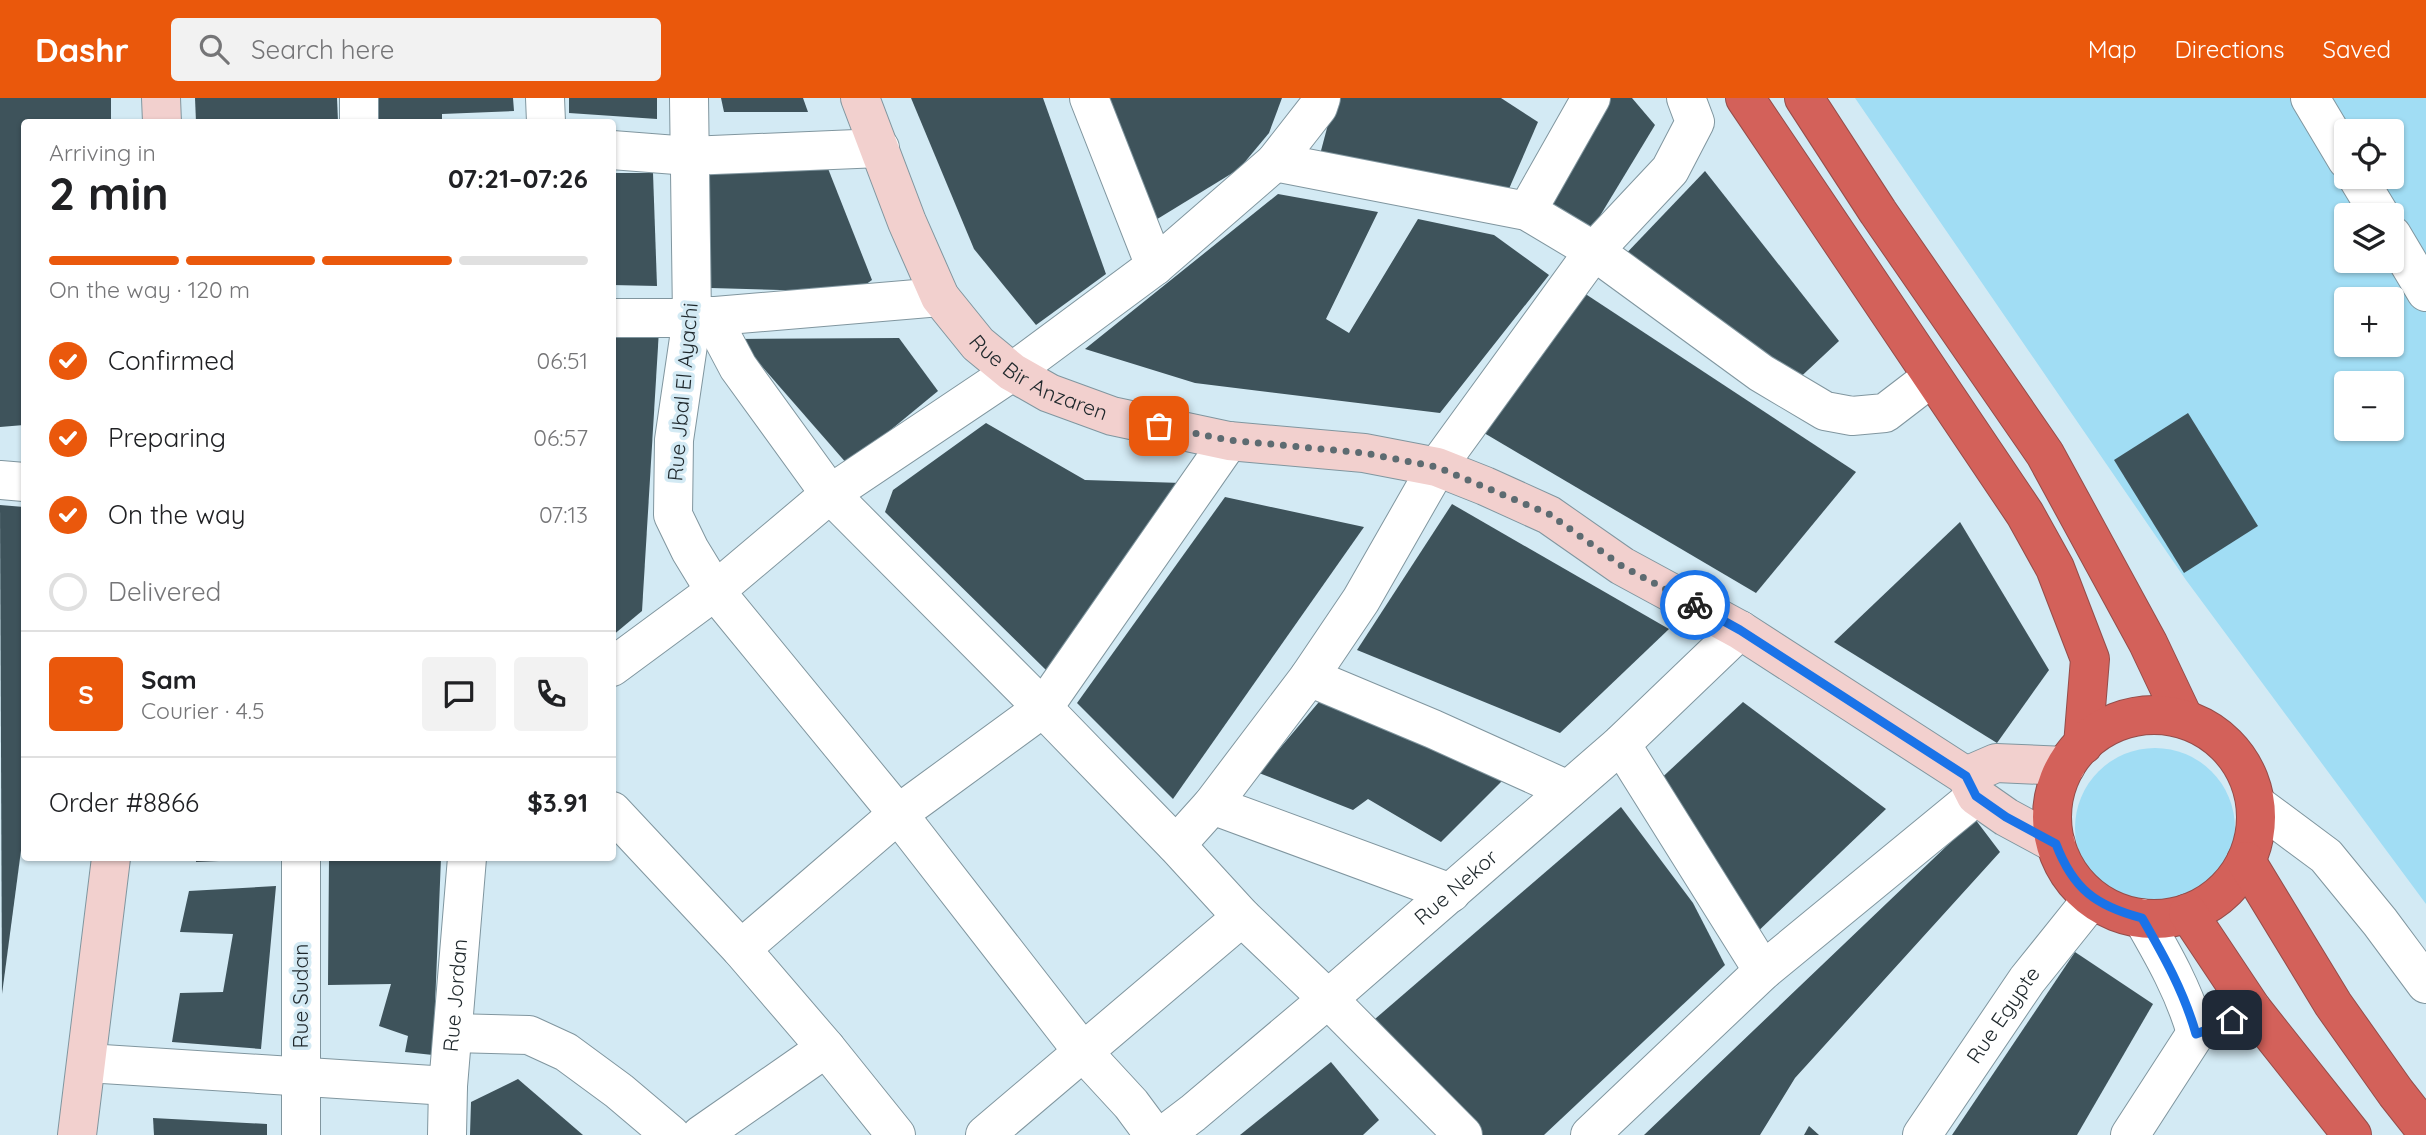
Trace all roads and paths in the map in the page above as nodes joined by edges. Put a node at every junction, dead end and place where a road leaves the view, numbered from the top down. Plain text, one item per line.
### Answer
1 (161, 98) edge
2 (359, 98) edge
3 (545, 98) edge
4 (689, 98) edge
5 (860, 98) edge
6 (1088, 98) edge
7 (1321, 98) edge
8 (1591, 98) edge
9 (1686, 98) edge
10 (1745, 98) edge
11 (1804, 98) edge
12 (2310, 98) edge
13 (162, 119) edge
14 (359, 119) edge
15 (546, 119) edge
16 (2334, 138) edge
17 (880, 148) junction
18 (616, 150) edge
19 (689, 156) junction
20 (1275, 162) junction
21 (1527, 211) junction
22 (1594, 251) junction
23 (2404, 255) edge
24 (1155, 266) junction
25 (2426, 292) edge
26 (940, 297) junction
27 (701, 317) junction
28 (616, 318) edge
29 (1012, 372) junction
30 (1932, 377) junction
31 (1228, 440) junction
32 (1437, 467) junction
33 (0, 480) edge
34 (21, 482) edge
35 (830, 494) junction
36 (715, 591) junction
37 (1740, 630) junction
38 (616, 664) edge
39 (1309, 677) junction
40 (1043, 708) junction
41 (2184, 719) junction
42 (1621, 744) junction
43 (2074, 756) junction
44 (1971, 786) junction
45 (1568, 790) junction
46 (2256, 804) junction
47 (1212, 805) junction
48 (898, 814) junction
49 (616, 815) edge
50 (2056, 844) junction
51 (1176, 845) junction
52 (111, 861) edge
53 (301, 861) edge
54 (467, 861) edge
55 (2246, 861) junction
56 (1451, 893) junction
57 (2092, 899) junction
58 (2188, 913) junction
59 (1242, 917) junction
60 (2142, 918) junction
61 (741, 949) junction
62 (1763, 971) junction
63 (2426, 984) edge
64 (1328, 999) junction
65 (2252, 1009) junction
66 (453, 1033) junction
67 (2196, 1034) junction
68 (826, 1048) junction
69 (1083, 1052) junction
70 (87, 1063) junction
71 (302, 1078) junction
72 (448, 1086) junction
73 (1190, 1128) edge
74 (2426, 1131) edge
75 (78, 1135) edge
76 (301, 1135) edge
77 (447, 1135) edge
78 (671, 1135) edge
79 (701, 1135) edge
80 (896, 1135) edge
81 (985, 1135) edge
82 (1154, 1135) edge
83 (1463, 1135) edge
84 (1590, 1135) edge
85 (1922, 1135) edge
86 (2130, 1135) edge
87 (2352, 1135) edge

1 - 13 street
2 - 14 street
3 - 15 street
4 - 19 street, Rue Jbal El Ayachi
5 - 17 street, Rue Bir Anzaren
6 - 24 street
7 - 20 street
8 - 21 street
9 - 22 street
10 - 30 highway
11 - 41 highway
12 - 16 street
17 - 19 street
17 - 26 street, Rue Bir Anzaren
18 - 19 street
19 - 27 street, Rue Jbal El Ayachi
20 - 21 street
20 - 24 street
21 - 22 street
22 - 30 street
22 - 32 street
23 - 25 street
24 - 29 street
26 - 27 street
26 - 29 street, Rue Bir Anzaren
27 - 28 street
27 - 35 street
27 - 36 street, Rue Jbal El Ayachi
29 - 31 street, Rue Bir Anzaren
29 - 35 street
30 - 43 highway
31 - 32 street, Rue Bir Anzaren
31 - 40 street
32 - 37 street, Rue Bir Anzaren
32 - 39 street
33 - 34 street
35 - 36 street
35 - 40 street
36 - 38 street
36 - 48 street, Rue Jbal El Ayachi
37 - 42 street, Rue Nekor
37 - 44 street, Rue Bir Anzaren
39 - 45 street
39 - 47 street
40 - 48 street
40 - 51 street
41 - 43 highway
41 - 46 highway
42 - 45 street, Rue Nekor
42 - 62 street
43 - 44 street
43 - 50 highway
44 - 50 street, Rue Bir Anzaren
44 - 62 street
45 - 56 street, Rue Nekor
46 - 55 highway
46 - 63 street
47 - 51 street
47 - 56 street
48 - 61 street
48 - 69 street, Rue Jbal El Ayachi
49 - 61 street
50 - 57 highway
51 - 59 street
52 - 70 street
53 - 71 street, Rue Sudan
54 - 66 street, Rue Jordan
55 - 58 highway
55 - 74 highway
56 - 64 street, Rue Nekor
57 - 60 highway
57 - 85 street, Rue Egypte
58 - 60 highway
58 - 65 highway
59 - 64 street
59 - 69 street
60 - 67 street
61 - 68 street
62 - 84 street
64 - 73 street, Rue Nekor
64 - 83 street
65 - 67 street
65 - 87 highway
66 - 72 street, Rue Jordan
66 - 78 street
67 - 86 street
68 - 79 street
68 - 80 street
69 - 81 street
69 - 82 street, Rue Jbal El Ayachi
70 - 71 street
70 - 75 street
71 - 72 street
71 - 76 street, Rue Sudan
72 - 77 street, Rue Jordan

